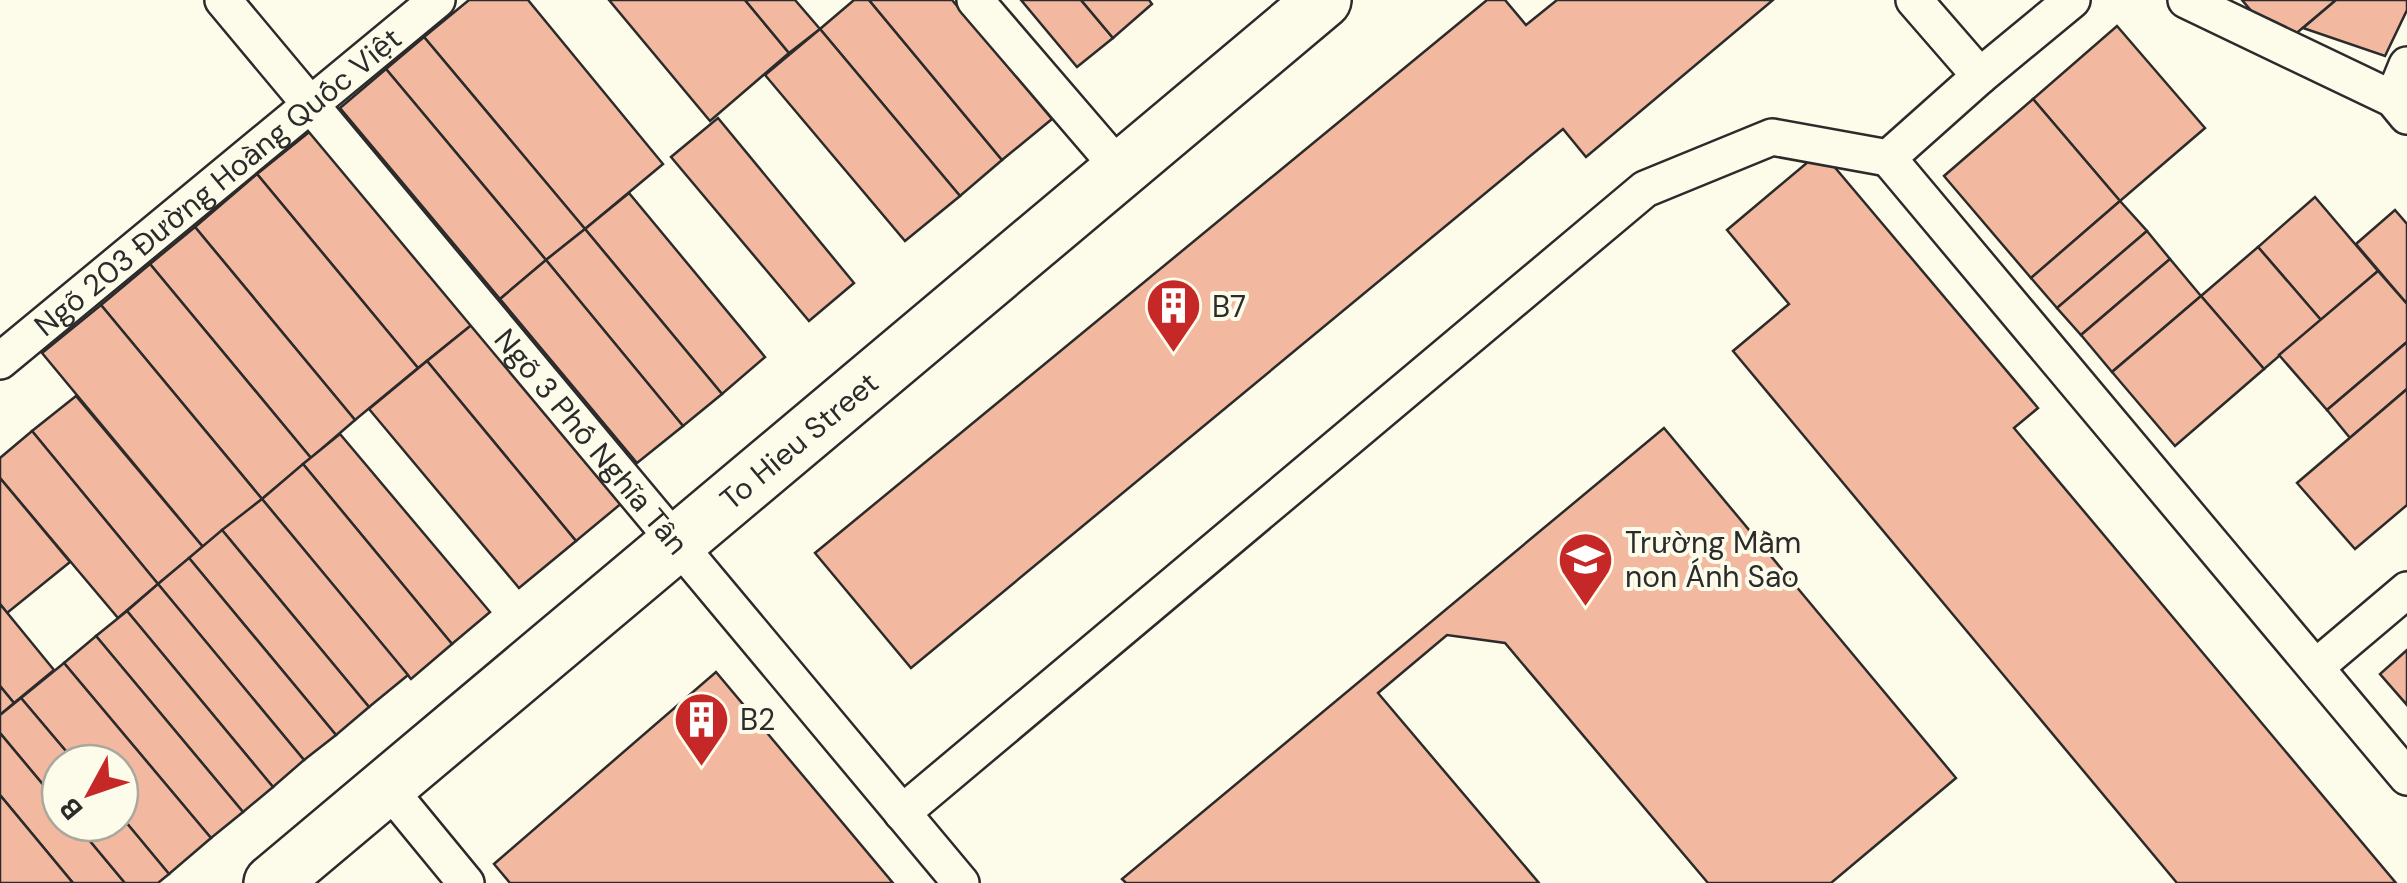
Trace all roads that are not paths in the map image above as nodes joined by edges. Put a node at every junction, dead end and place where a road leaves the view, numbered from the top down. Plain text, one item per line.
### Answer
1 (223, 0) edge
2 (437, 0) edge
3 (975, 0) edge
4 (1323, 0) edge
5 (1914, 0) edge
6 (2072, 0) edge
7 (2186, 0) edge
8 (2407, 66) edge
9 (1980, 76) junction
10 (310, 104) junction
11 (2400, 108) edge
12 (1888, 158) junction
13 (1121, 170) junction
14 (0, 361) edge
15 (678, 543) junction
16 (2407, 590) edge
17 (2316, 668) junction
18 (2407, 777) edge
19 (387, 787) junction
20 (902, 813) junction
21 (272, 883) edge
22 (466, 883) edge
23 (960, 883) edge

1 - 10 lane, Ngõ 3 Phố Nghĩa Tân
2 - 10 lane, Ngõ 203 Đường Hoàng Quốc Việt
3 - 13 lane
4 - 13 street, To Hieu Street
5 - 9 lane
6 - 9 lane
7 - 11 lane
8 - 11 lane
9 - 12 lane
10 - 14 lane, Ngõ 203 Đường Hoàng Quốc Việt
10 - 15 lane, Ngõ 3 Phố Nghĩa Tân
12 - 17 lane
12 - 20 lane
13 - 15 street, To Hieu Street
15 - 19 street, To Hieu Street
15 - 20 lane, Ngõ 3 Phố Nghĩa Tân
16 - 17 lane
17 - 18 lane
19 - 21 street, To Hieu Street
19 - 22 lane
20 - 23 lane, Ngõ 3 Phố Nghĩa Tân

